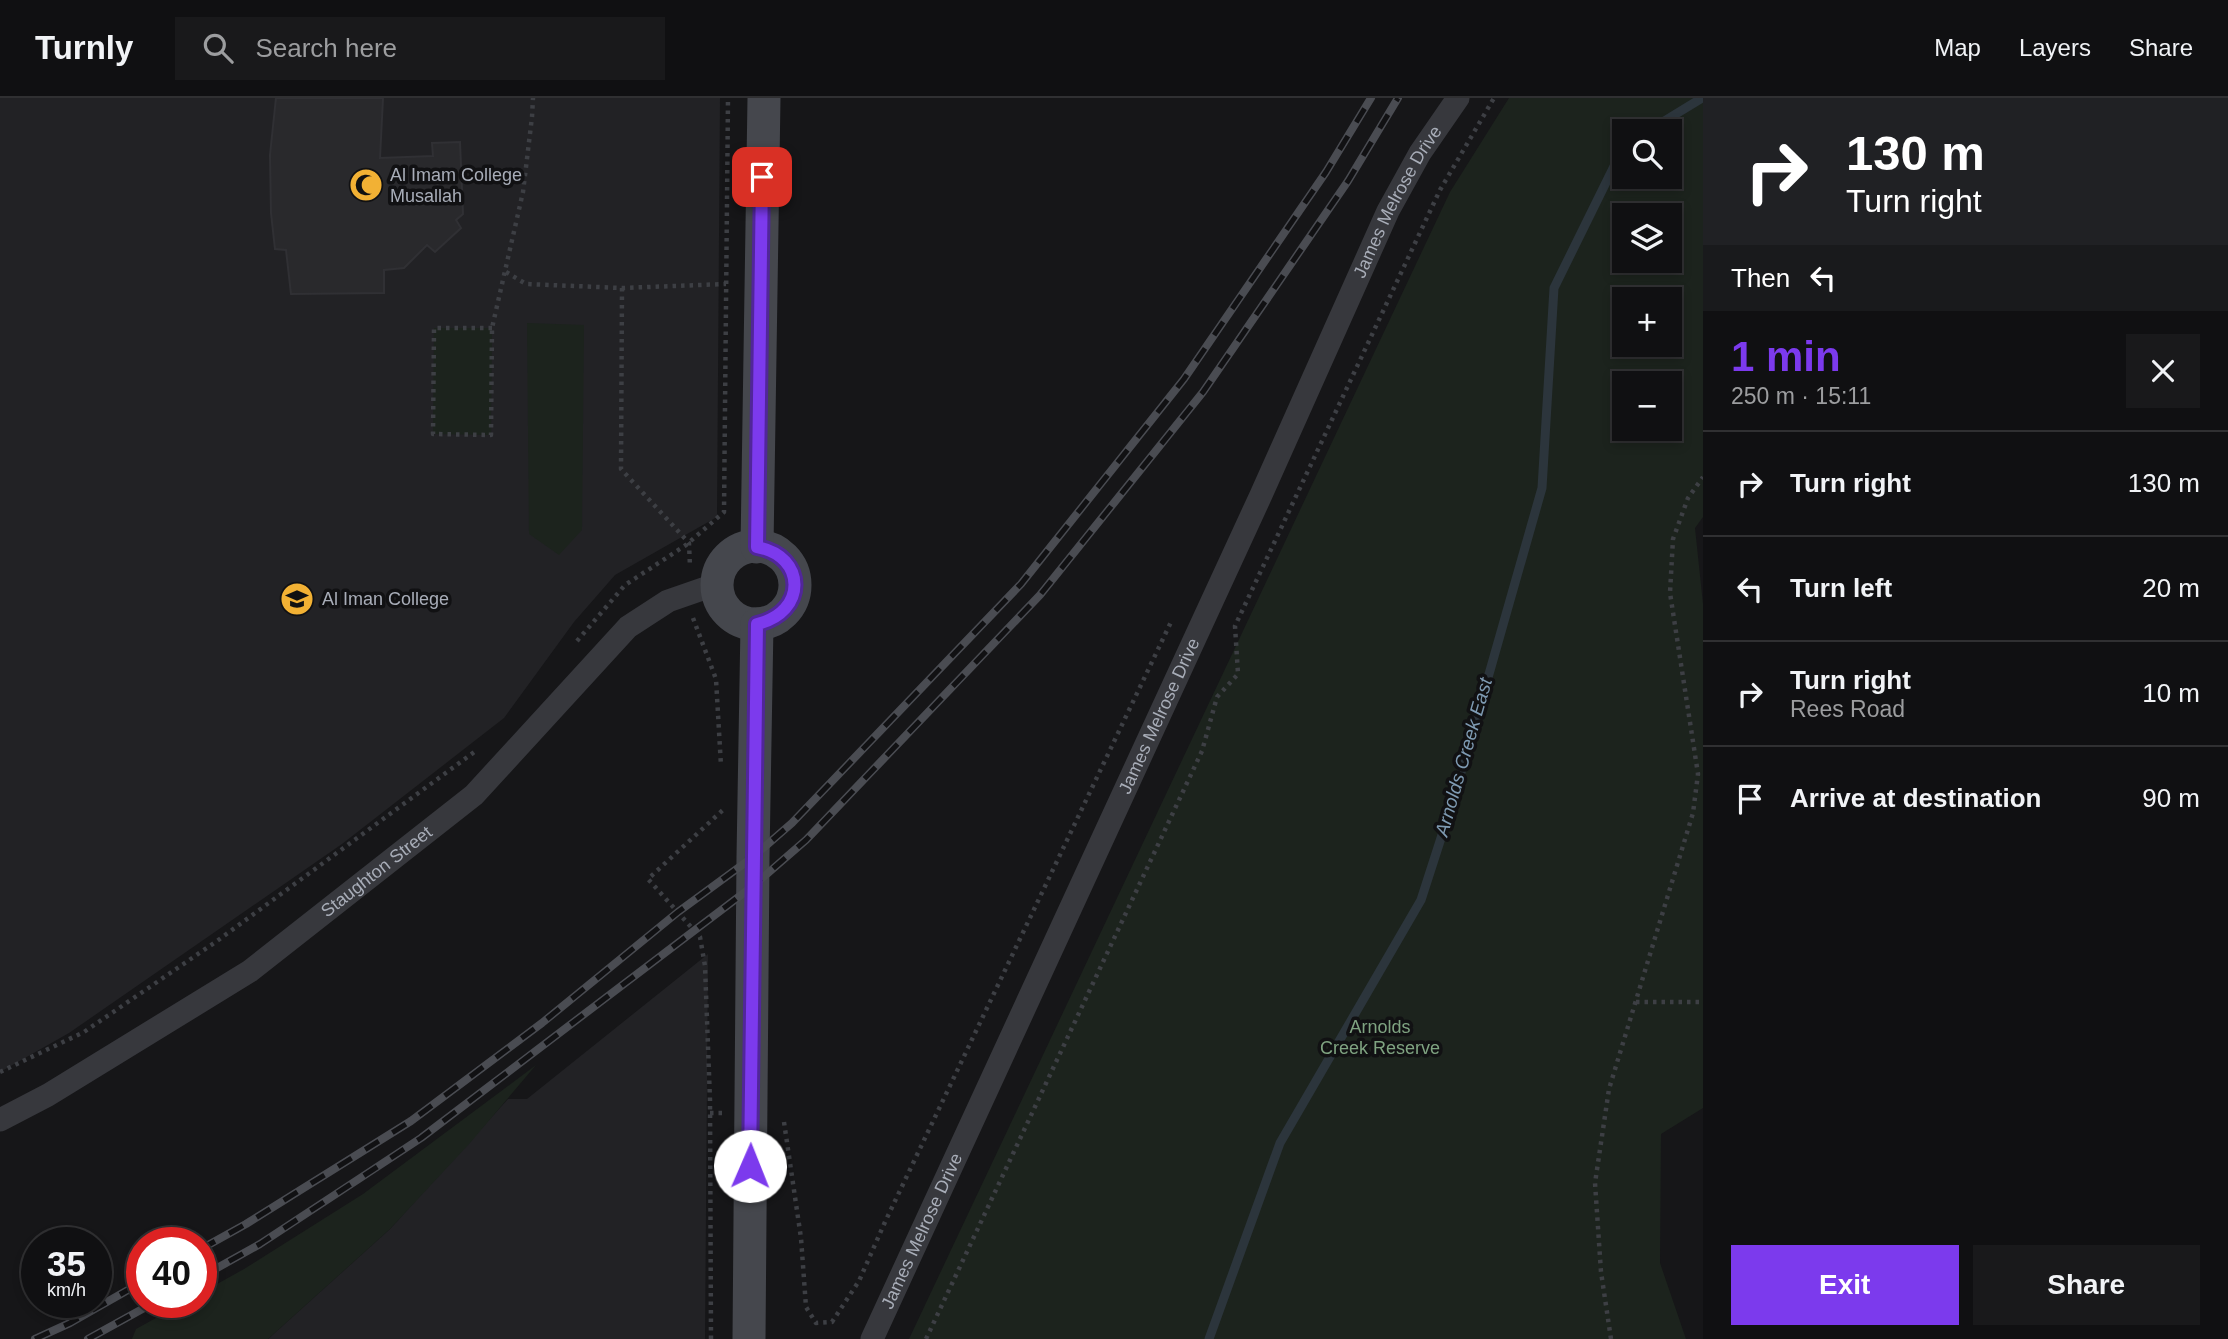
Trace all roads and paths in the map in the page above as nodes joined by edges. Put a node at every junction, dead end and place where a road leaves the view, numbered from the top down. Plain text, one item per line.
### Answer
1 (533, 98) edge
2 (728, 98) edge
3 (764, 98) edge
4 (1458, 98) edge
5 (1494, 98) edge
6 (505, 272) junction
7 (726, 285) junction
8 (622, 288) junction
9 (492, 328) junction
10 (1703, 477) edge
11 (690, 543) junction
12 (757, 547) junction
13 (704, 588) junction
14 (1172, 620) dead end
15 (757, 624) junction
16 (572, 647) dead end
17 (483, 745) dead end
18 (722, 770) dead end
19 (723, 796) dead end
20 (1636, 1002) junction
21 (1703, 1002) edge
22 (0, 1072) edge
23 (751, 1112) junction
24 (710, 1113) junction
25 (0, 1120) edge
26 (711, 1339) edge
27 (749, 1339) edge
28 (872, 1339) edge
29 (926, 1339) edge
30 (1611, 1339) edge

1 - 6 path
2 - 7 path
3 - 12 street
4 - 28 street, James Melrose Drive
5 - 29 path
6 - 8 path
6 - 9 path
7 - 8 path
7 - 11 path
8 - 11 path
9 - 9 path
10 - 20 path
11 - 13 path
11 - 16 path
12 - 13 street
12 - 15 street
13 - 15 street
13 - 18 path
13 - 25 street, Staughton Street
14 - 23 path
15 - 23 street
17 - 22 path
19 - 24 path
20 - 21 path
20 - 30 path
23 - 24 path
23 - 27 street
24 - 26 path

